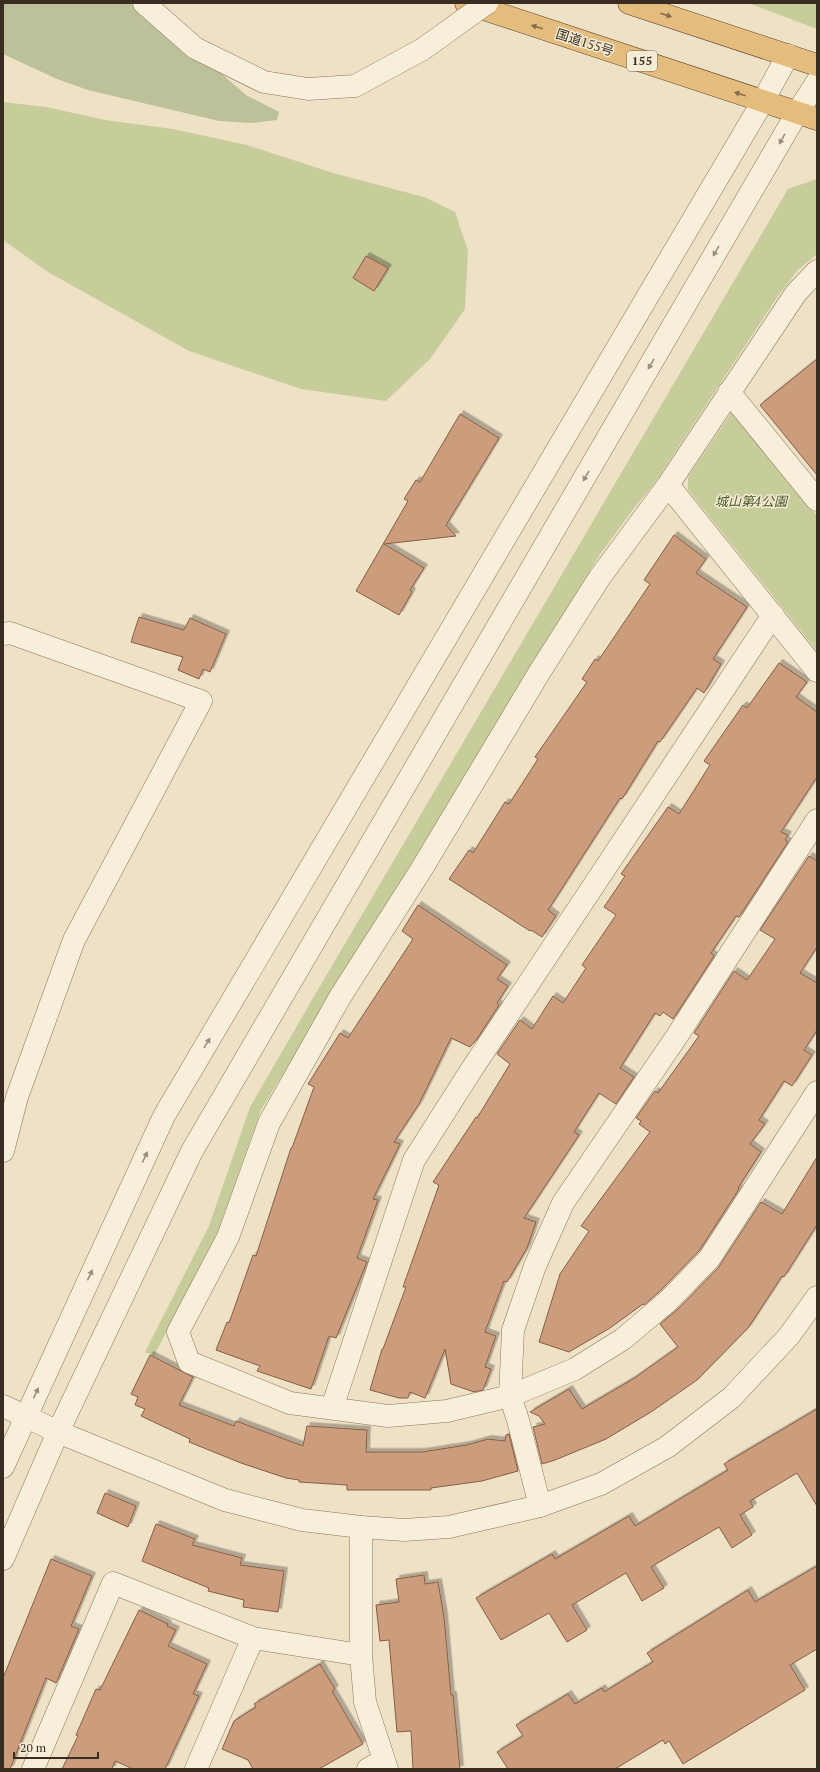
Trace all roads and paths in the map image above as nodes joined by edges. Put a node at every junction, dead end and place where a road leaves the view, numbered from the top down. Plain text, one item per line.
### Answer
1 (144, 3) edge
2 (466, 3) edge
3 (487, 3) edge
4 (629, 3) edge
5 (788, 55) junction
6 (817, 64) edge
7 (817, 82) edge
8 (763, 101) junction
9 (807, 116) edge
10 (817, 271) edge
11 (729, 392) junction
12 (668, 485) junction
13 (817, 500) edge
14 (773, 615) junction
15 (3, 634) edge
16 (817, 671) edge
17 (817, 820) edge
18 (817, 1092) edge
19 (3, 1151) edge
20 (817, 1297) edge
21 (510, 1396) junction
22 (3, 1406) edge
23 (332, 1408) junction
24 (25, 1416) junction
25 (58, 1432) junction
26 (3, 1467) edge
27 (540, 1506) junction
28 (361, 1528) junction
29 (3, 1559) edge
30 (253, 1638) junction
31 (360, 1655) junction
32 (380, 1766) edge
33 (33, 1769) edge
34 (196, 1769) edge

1 - 3 street, bridge
8 -> 2 highway, 国道155号 / 155
4 -> 5 highway
5 - 6 highway
5 - 8 street
7 - 9 street
8 - 9 highway, 国道155号 / 155
24 -> 8 street
9 -> 25 street
10 - 11 street
11 - 12 street
11 - 13 street
12 - 14 street
12 - 23 street
14 - 16 street
14 - 23 street
15 - 19 street
17 - 21 street
18 - 21 street
20 - 27 street
21 - 23 street
21 - 27 street
22 - 24 street
24 - 25 street
24 - 26 street
25 - 28 street
25 - 29 street
27 - 28 street
28 - 31 street
30 - 31 street
30 - 33 street
30 - 34 street
31 - 32 street

